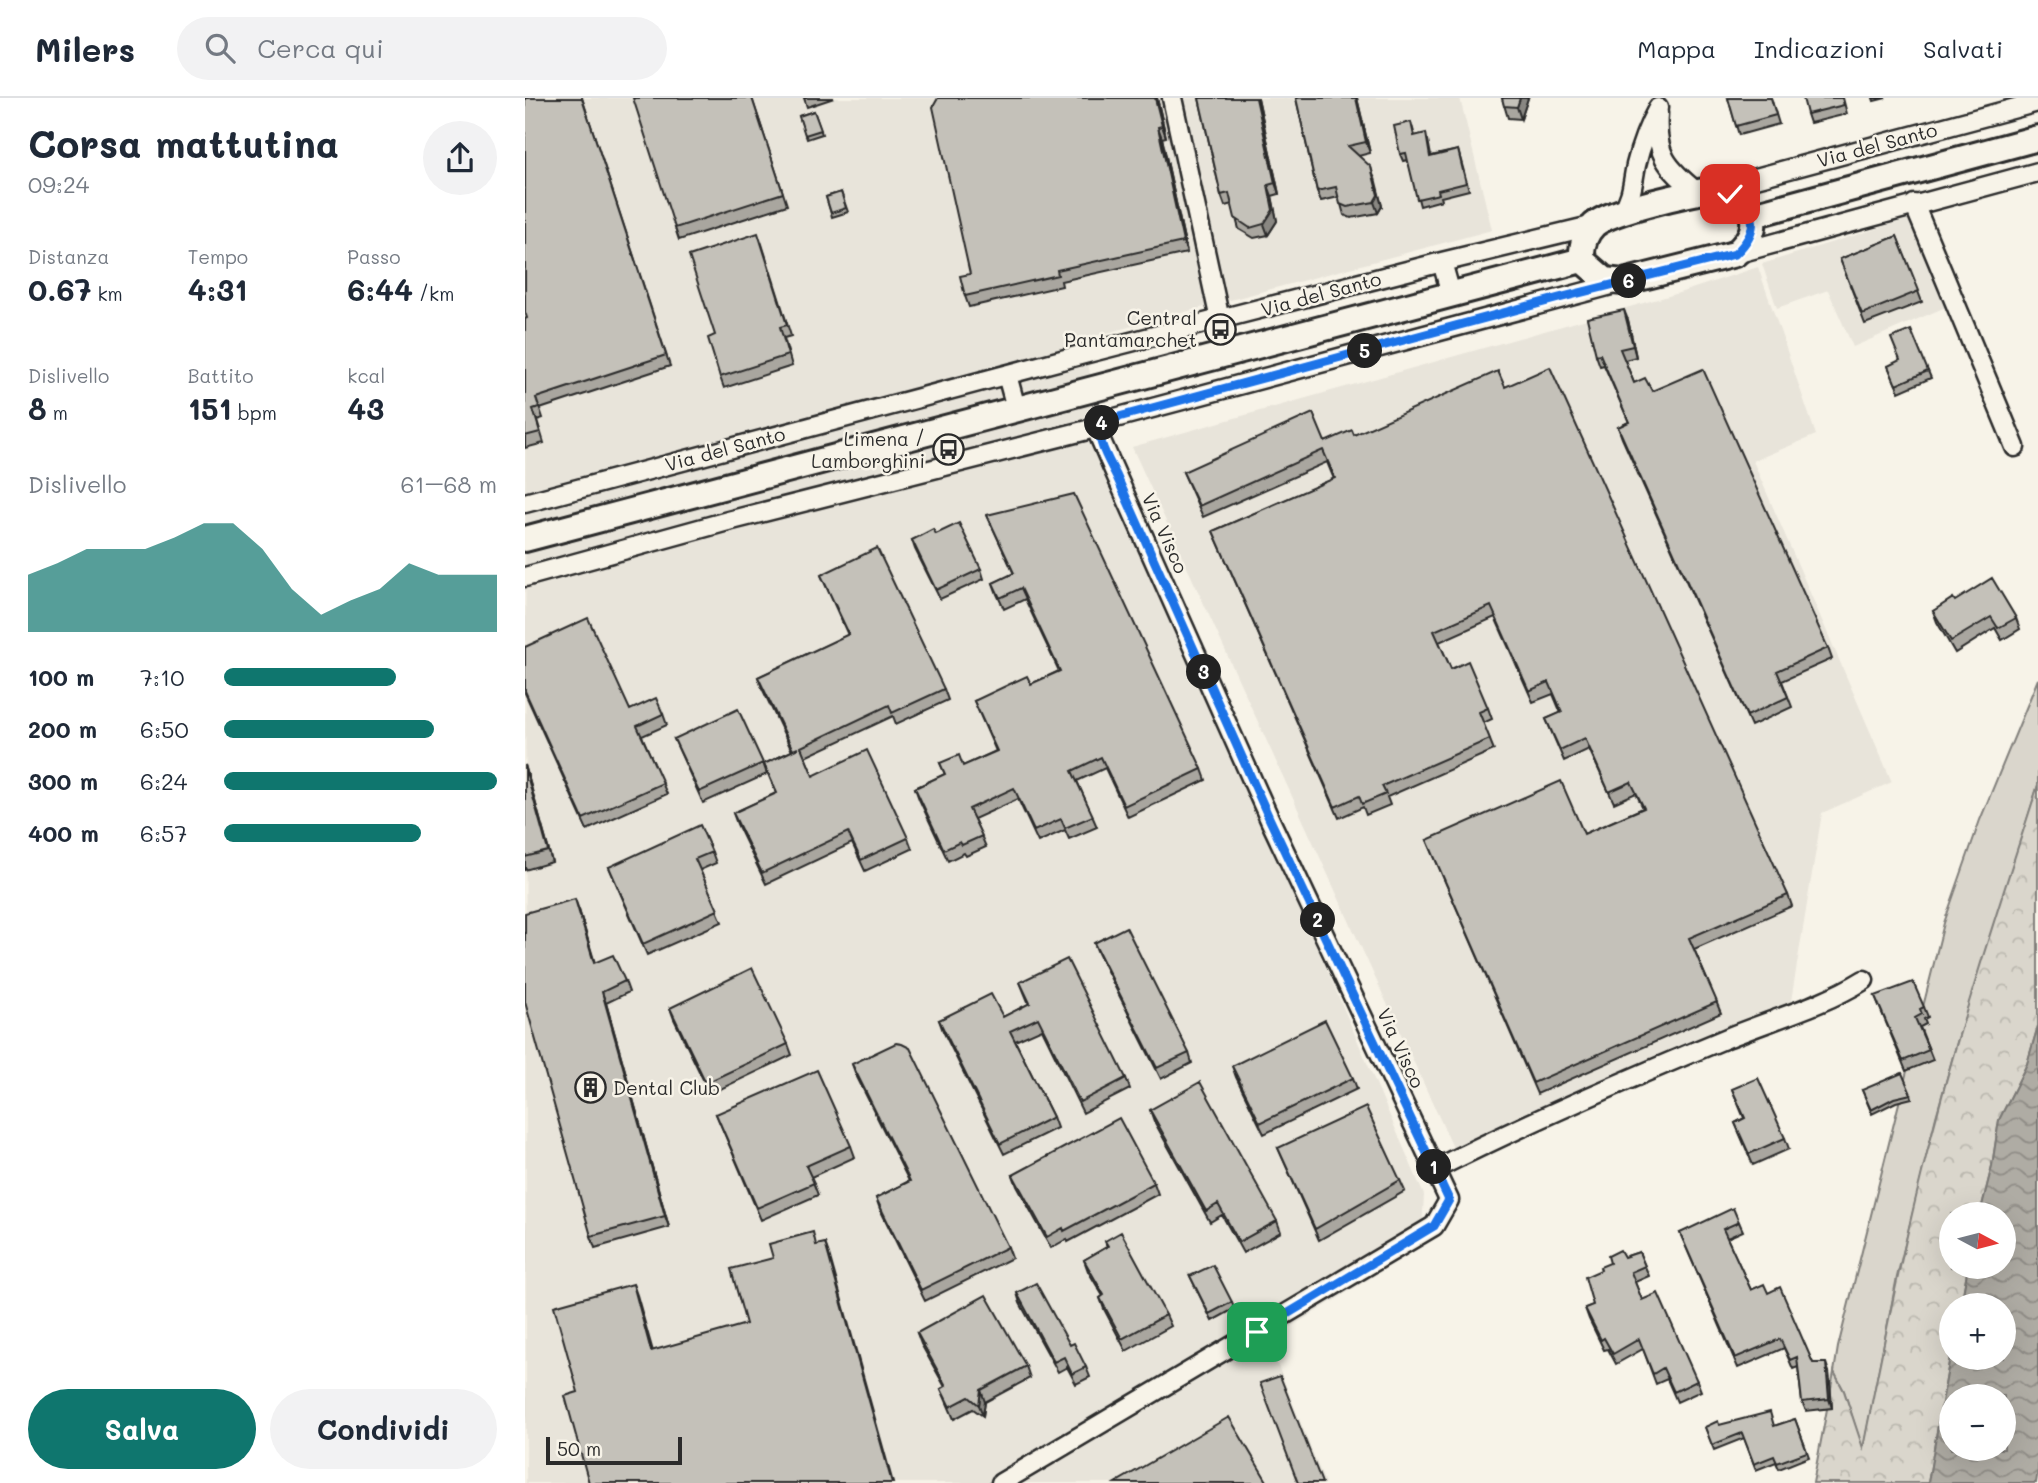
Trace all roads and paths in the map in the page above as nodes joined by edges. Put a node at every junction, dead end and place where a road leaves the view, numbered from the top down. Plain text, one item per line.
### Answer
1 (1172, 98) edge
2 (2038, 102) edge
3 (1660, 103) edge
4 (2038, 138) edge
5 (2038, 172) edge
6 (1706, 190) junction
7 (1914, 204) junction
8 (1622, 213) junction
9 (1752, 215) junction
10 (1595, 225) junction
11 (1735, 254) junction
12 (1582, 260) junction
13 (1442, 262) junction
14 (1623, 282) junction
15 (1451, 294) junction
16 (1220, 320) junction
17 (1007, 375) junction
18 (1016, 408) junction
19 (1099, 427) junction
20 (2015, 447) dead end
21 (525, 503) edge
22 (525, 539) edge
23 (525, 577) edge
24 (1864, 980) dead end
25 (1435, 1169) junction
26 (1001, 1483) edge

1 - 16 street
2 - 6 street, Via del Santo
3 - 6 street
3 - 8 street
4 - 9 street
5 - 7 street
6 - 8 street, Via del Santo
6 - 9 street
7 - 11 street
7 - 20 street
8 - 10 street, Via del Santo
9 - 11 street
10 - 12 street
10 - 13 street, Via del Santo
11 - 14 street
12 - 14 street
12 - 15 street
13 - 15 street
13 - 16 street, Via del Santo
14 - 19 street
15 - 18 street
16 - 17 street, Via del Santo
17 - 18 street
17 - 21 street, Via del Santo
18 - 22 street
19 - 23 street
19 - 25 street, Via Visco
24 - 25 street
25 - 26 street, Via Visco

